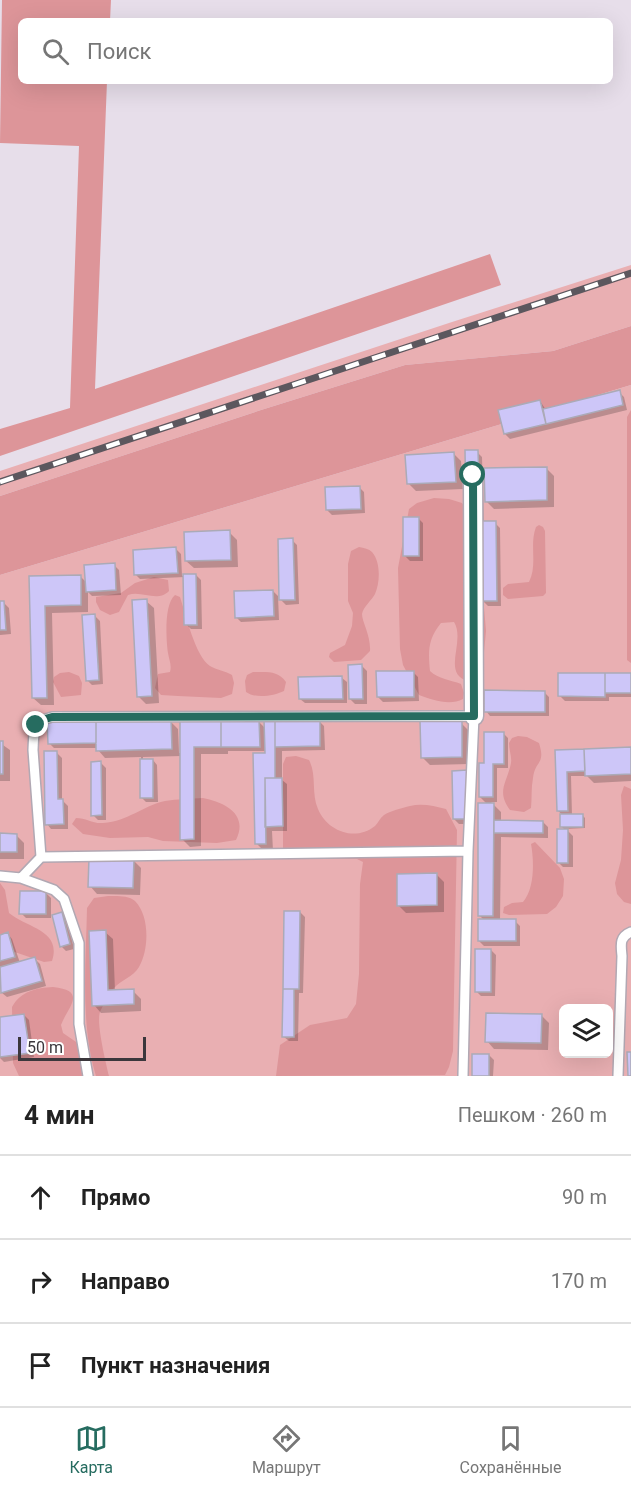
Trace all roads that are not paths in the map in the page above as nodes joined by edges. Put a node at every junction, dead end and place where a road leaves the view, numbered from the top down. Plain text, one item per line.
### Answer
1 (473, 475) dead end
2 (474, 716) junction
3 (468, 851) junction
4 (41, 857) junction
5 (0, 876) edge
6 (21, 878) junction
7 (631, 932) edge
8 (88, 1076) edge
9 (462, 1076) edge
10 (618, 1076) edge

1 - 2 street
2 - 3 lane
2 - 4 lane
3 - 4 lane
3 - 9 lane
4 - 6 lane
5 - 6 lane
6 - 8 lane
7 - 10 lane

